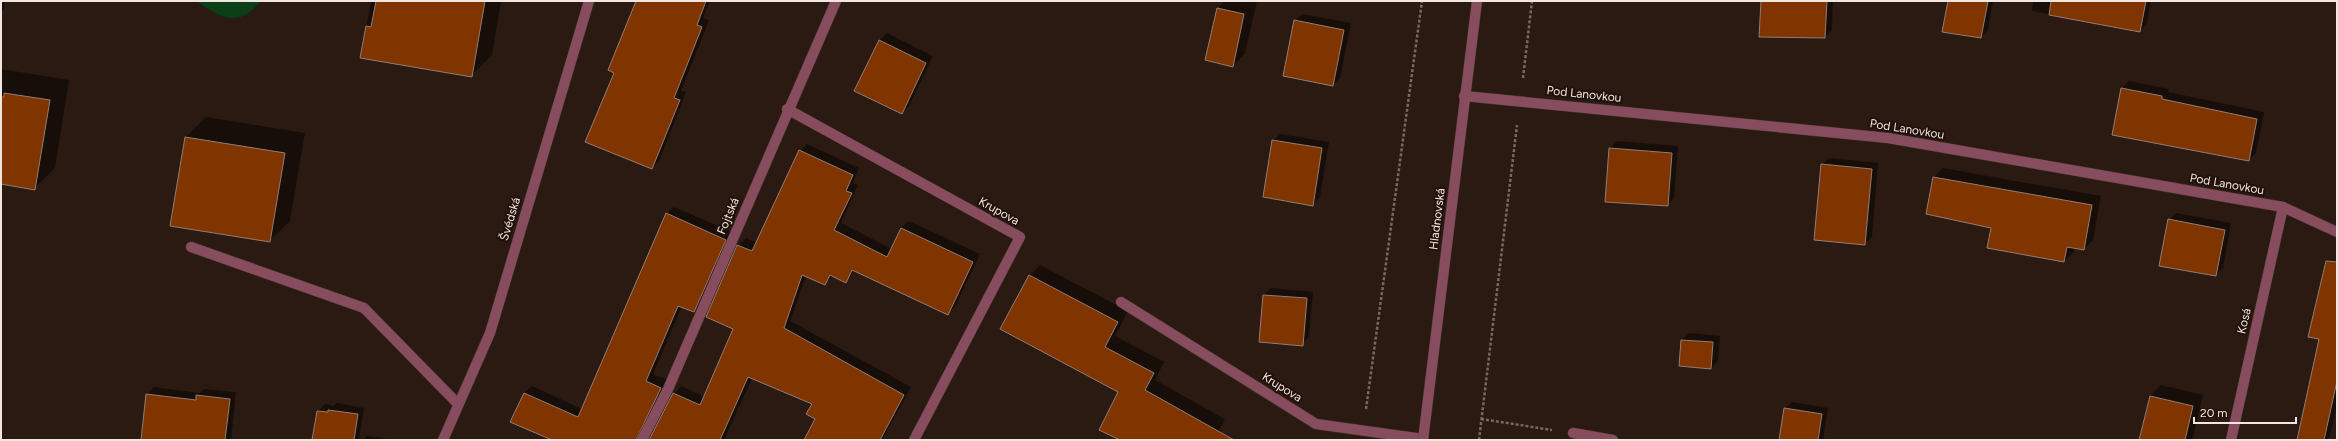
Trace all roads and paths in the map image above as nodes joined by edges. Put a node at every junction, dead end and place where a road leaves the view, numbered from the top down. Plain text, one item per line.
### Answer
1 (589, 1) edge
2 (836, 1) edge
3 (1422, 1) edge
4 (1477, 1) edge
5 (1532, 1) edge
6 (1464, 96) junction
7 (1520, 100) junction
8 (787, 109) junction
9 (2283, 207) junction
10 (2337, 232) edge
11 (191, 247) dead end
12 (1121, 302) dead end
13 (458, 404) junction
14 (1481, 419) junction
15 (1363, 431) junction
16 (1573, 433) joint
17 (443, 440) edge
18 (642, 440) edge
19 (914, 440) edge
20 (1423, 440) edge
21 (1478, 440) edge
22 (1613, 440) edge
23 (2231, 440) edge

1 - 13 street, Švédská
2 - 8 street, Fojtská
3 - 15 path
4 - 6 street, Hladnovská
5 - 7 path
6 - 7 street, Pod Lanovkou
6 - 20 street, Hladnovská
7 - 9 street, Pod Lanovkou
7 - 14 path
8 - 18 street, Fojtská
8 - 19 street, Krupova
9 - 10 street, Pod Lanovkou
9 - 23 street, Kosá
11 - 13 street
12 - 15 street, Krupova
13 - 17 street, Švédská
14 - 16 path
14 - 21 path
15 - 20 street, Krupova
16 - 22 street

